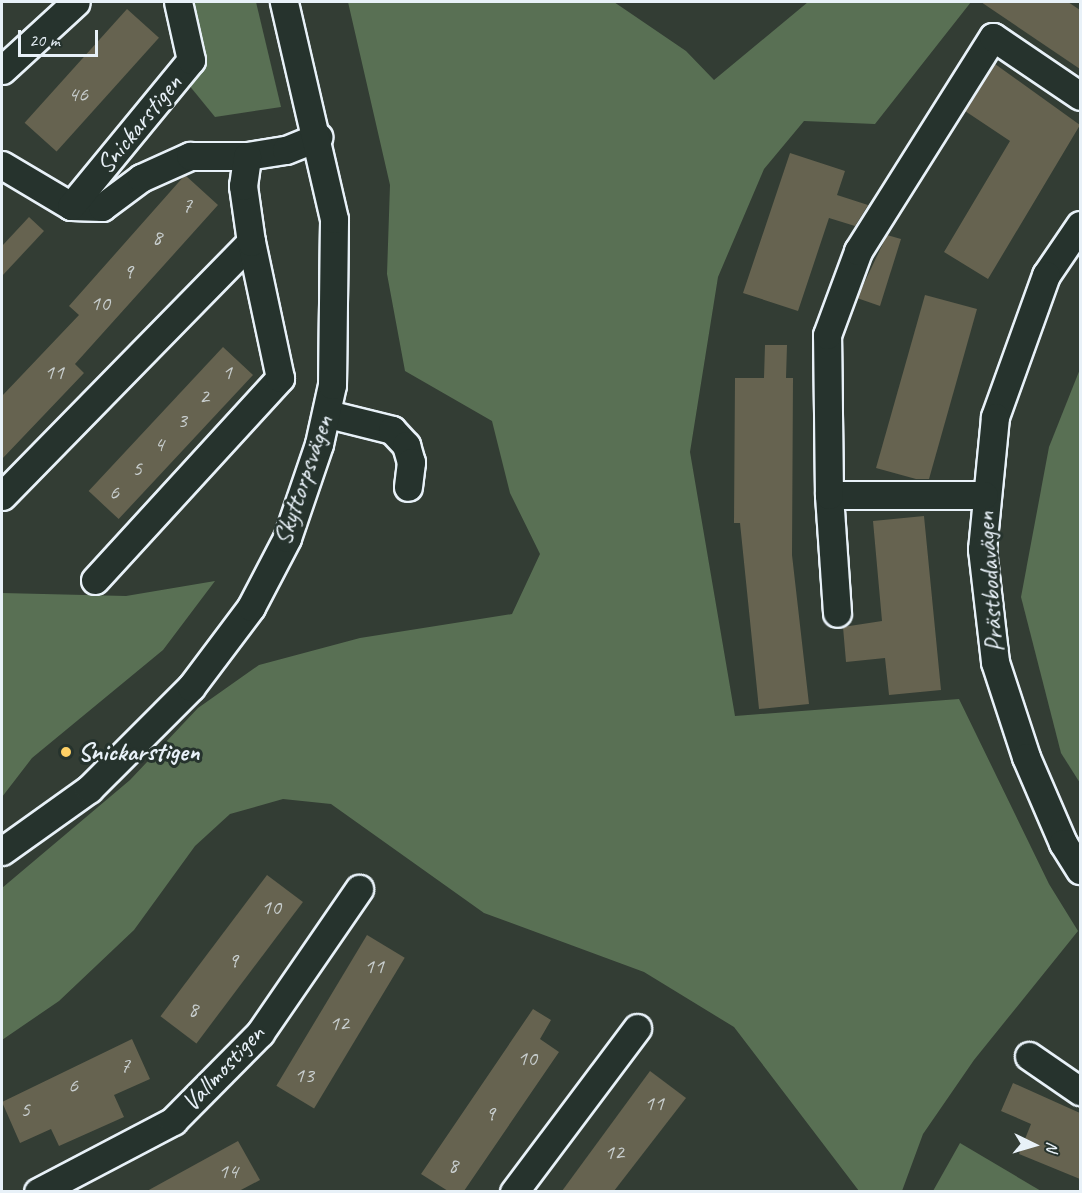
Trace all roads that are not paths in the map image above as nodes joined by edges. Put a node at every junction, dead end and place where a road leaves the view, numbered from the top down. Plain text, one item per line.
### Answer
1 (76, 2) edge
2 (178, 2) edge
3 (284, 2) edge
4 (2, 70) edge
5 (1080, 96) edge
6 (318, 136) junction
7 (247, 156) junction
8 (2, 165) edge
9 (71, 207) junction
10 (1080, 225) edge
11 (251, 242) junction
12 (328, 414) junction
13 (408, 487) dead end
14 (829, 495) junction
15 (984, 495) junction
16 (2, 496) edge
17 (95, 580) dead end
18 (837, 613) dead end
19 (2, 851) edge
20 (1080, 870) edge
21 (359, 889) dead end
22 (637, 1028) dead end
23 (1029, 1056) dead end
24 (1080, 1091) edge
25 (38, 1191) edge
26 (514, 1191) edge

1 - 4 street
2 - 9 street, Snickarstigen
3 - 6 street, Skyttorpsvägen
5 - 14 street
6 - 7 street, Snickarstigen
6 - 12 street, Skyttorpsvägen
7 - 9 street, Snickarstigen
7 - 11 street
8 - 9 street
10 - 15 street, Prästbodavägen
11 - 16 street
11 - 17 street
12 - 13 street
12 - 19 street, Skyttorpsvägen
14 - 15 street
14 - 18 street
15 - 20 street, Prästbodavägen
21 - 25 street, Vallmostigen
22 - 26 street
23 - 24 street

